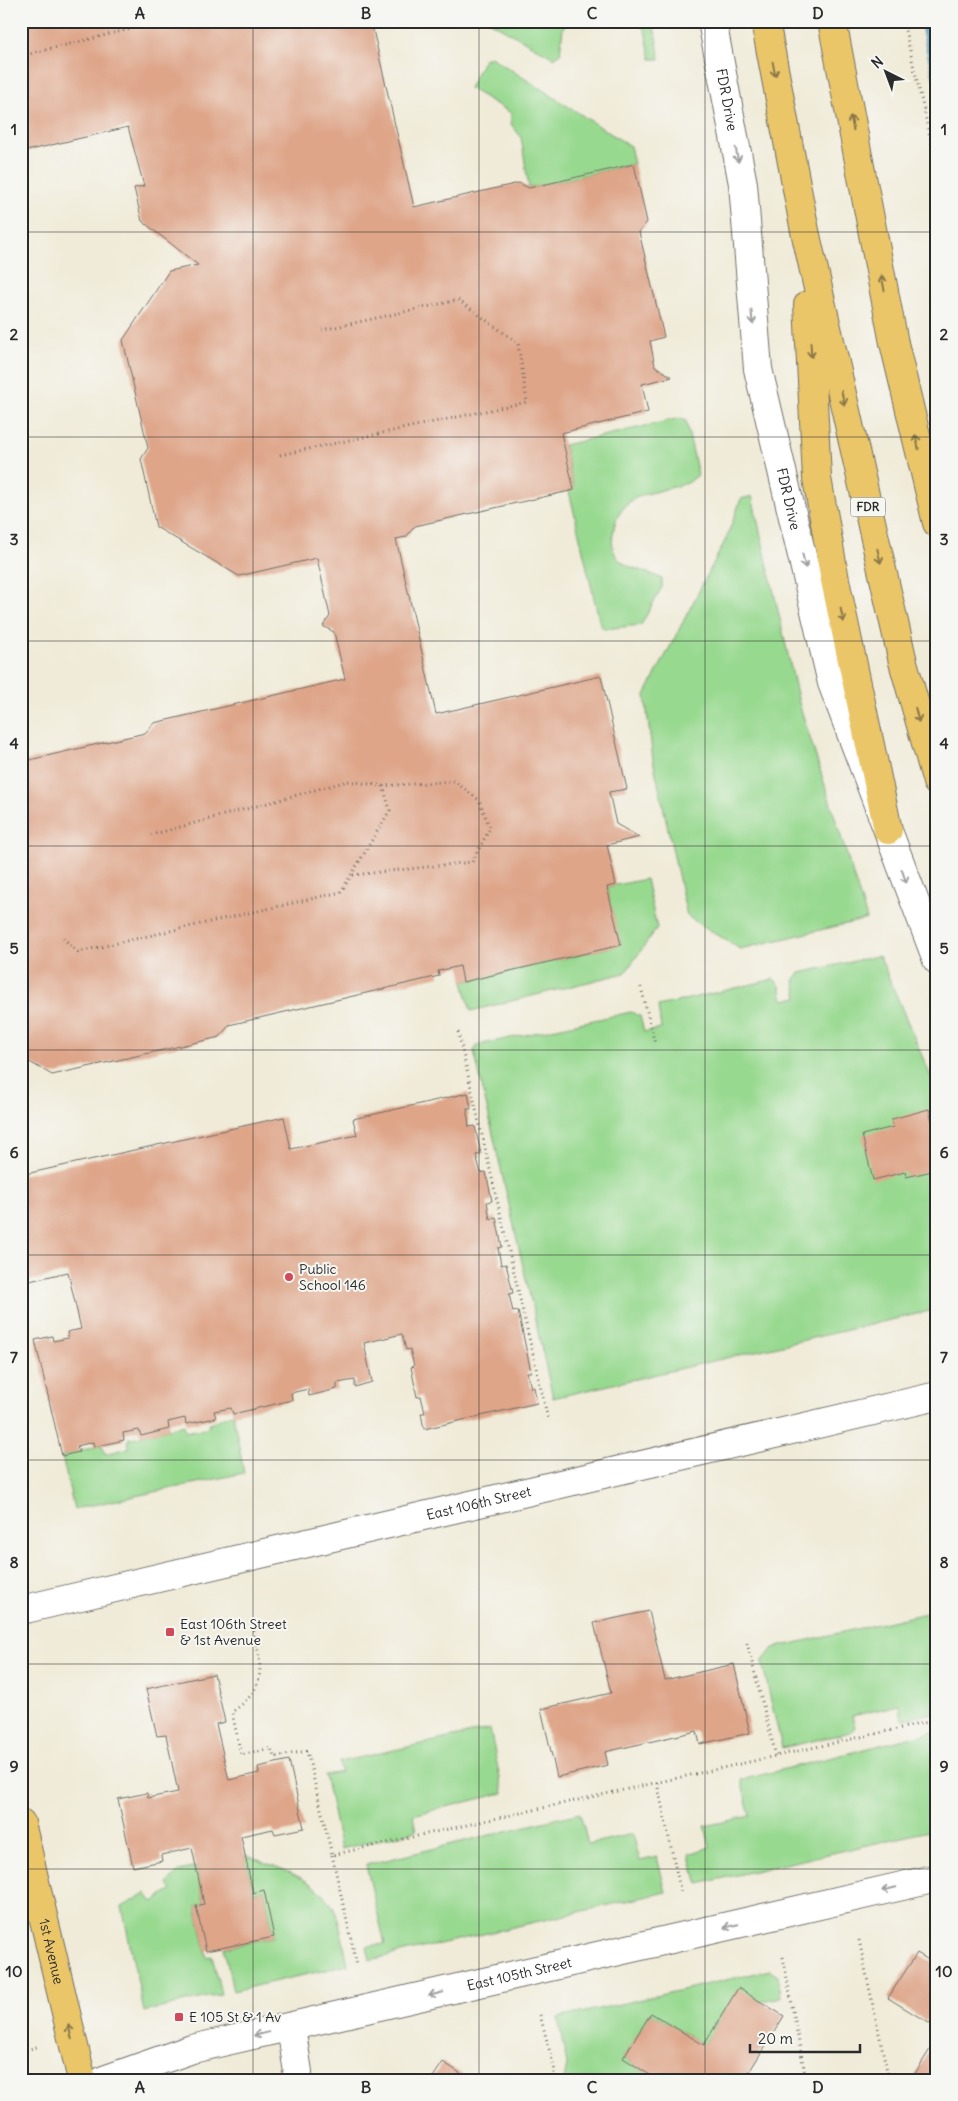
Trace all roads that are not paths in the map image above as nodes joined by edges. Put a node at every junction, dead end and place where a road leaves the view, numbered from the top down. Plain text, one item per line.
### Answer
1 (712, 21) edge
2 (765, 21) edge
3 (832, 21) edge
4 (805, 231) junction
5 (937, 523) edge
6 (937, 782) edge
7 (888, 830) junction
8 (937, 960) edge
9 (937, 1396) edge
10 (21, 1610) edge
11 (21, 1823) edge
12 (937, 1878) edge
13 (291, 2027) junction
14 (82, 2080) edge
15 (104, 2080) edge
16 (296, 2080) edge

1 -> 7 street, FDR Drive
2 -> 4 main road, FDR
5 -> 3 main road
4 -> 6 main road, FDR
4 -> 7 main road
7 -> 8 street, FDR Drive
9 - 10 street, East 106th Street
14 -> 11 main road, 1st Avenue
12 -> 13 street, East 105th Street
13 -> 15 street, East 105th Street
13 - 16 street

